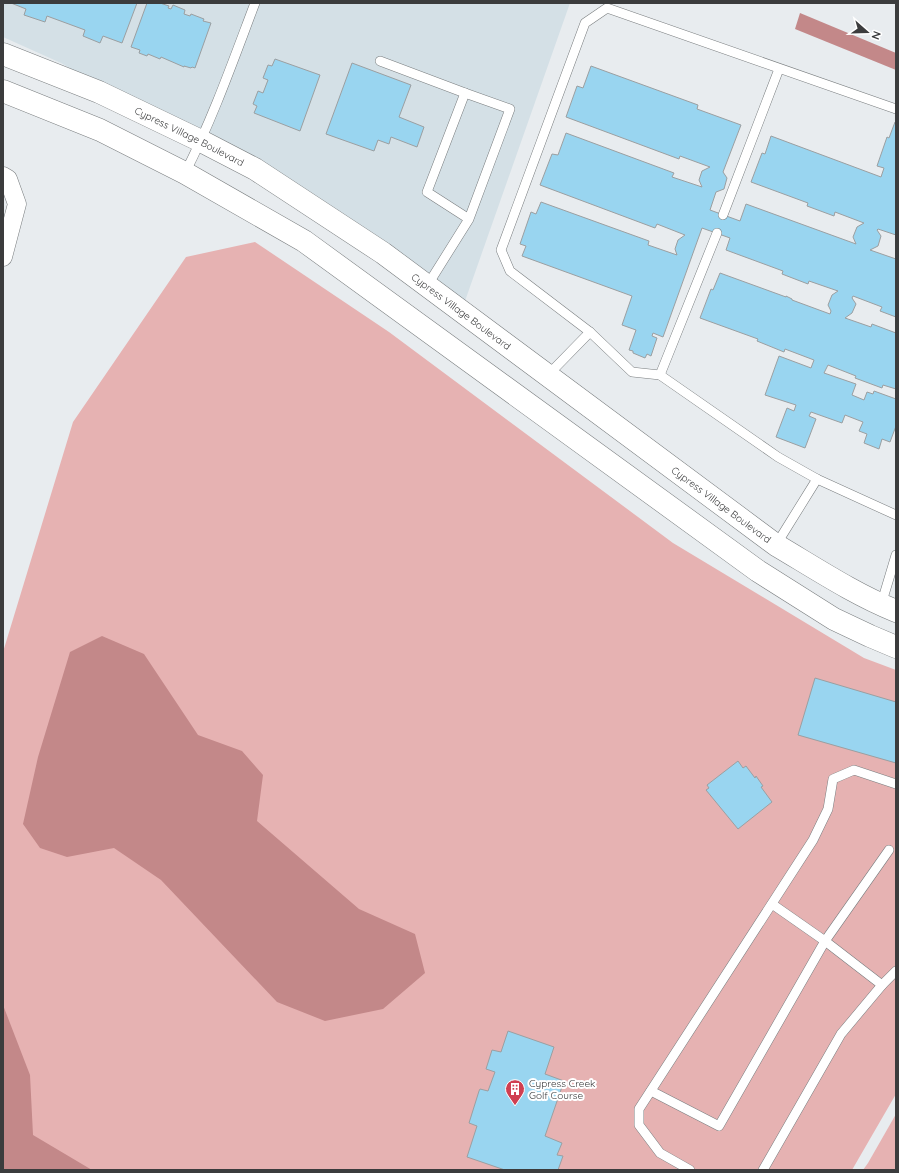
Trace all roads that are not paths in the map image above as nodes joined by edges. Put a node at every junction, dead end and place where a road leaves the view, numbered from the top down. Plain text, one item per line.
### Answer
1 (254, 3) edge
2 (3, 54) edge
3 (380, 61) dead end
4 (779, 69) junction
5 (3, 91) edge
6 (465, 93) junction
7 (896, 109) edge
8 (201, 141) junction
9 (185, 173) junction
10 (3, 176) edge
11 (724, 215) dead end
12 (469, 219) junction
13 (717, 233) dead end
14 (3, 256) edge
15 (427, 286) junction
16 (590, 332) junction
17 (660, 375) junction
18 (548, 376) junction
19 (817, 479) junction
20 (896, 515) edge
21 (776, 545) junction
22 (896, 555) edge
23 (888, 608) edge
24 (896, 647) edge
25 (896, 784) edge
26 (889, 850) dead end
27 (772, 904) junction
28 (825, 941) junction
29 (896, 971) edge
30 (882, 985) junction
31 (651, 1091) junction
32 (690, 1170) edge
33 (763, 1170) edge

1 - 8 lane
2 - 8 street, Cypress Village Boulevard
3 - 6 lane
4 - 7 lane
4 - 11 lane
4 - 16 lane
5 - 9 street
6 - 12 lane
6 - 12 lane
8 - 9 lane
8 - 15 street, Cypress Village Boulevard
9 - 24 street
10 - 14 street
12 - 15 lane
13 - 17 lane
15 - 18 street, Cypress Village Boulevard
16 - 17 lane
16 - 18 lane
17 - 19 lane
18 - 21 street, Cypress Village Boulevard
19 - 20 lane
19 - 21 lane
21 - 23 street, Cypress Village Boulevard
22 - 23 lane
25 - 27 lane
26 - 28 lane
27 - 28 lane
27 - 31 lane
28 - 30 lane
28 - 31 lane
29 - 30 lane
30 - 33 lane
31 - 32 lane

